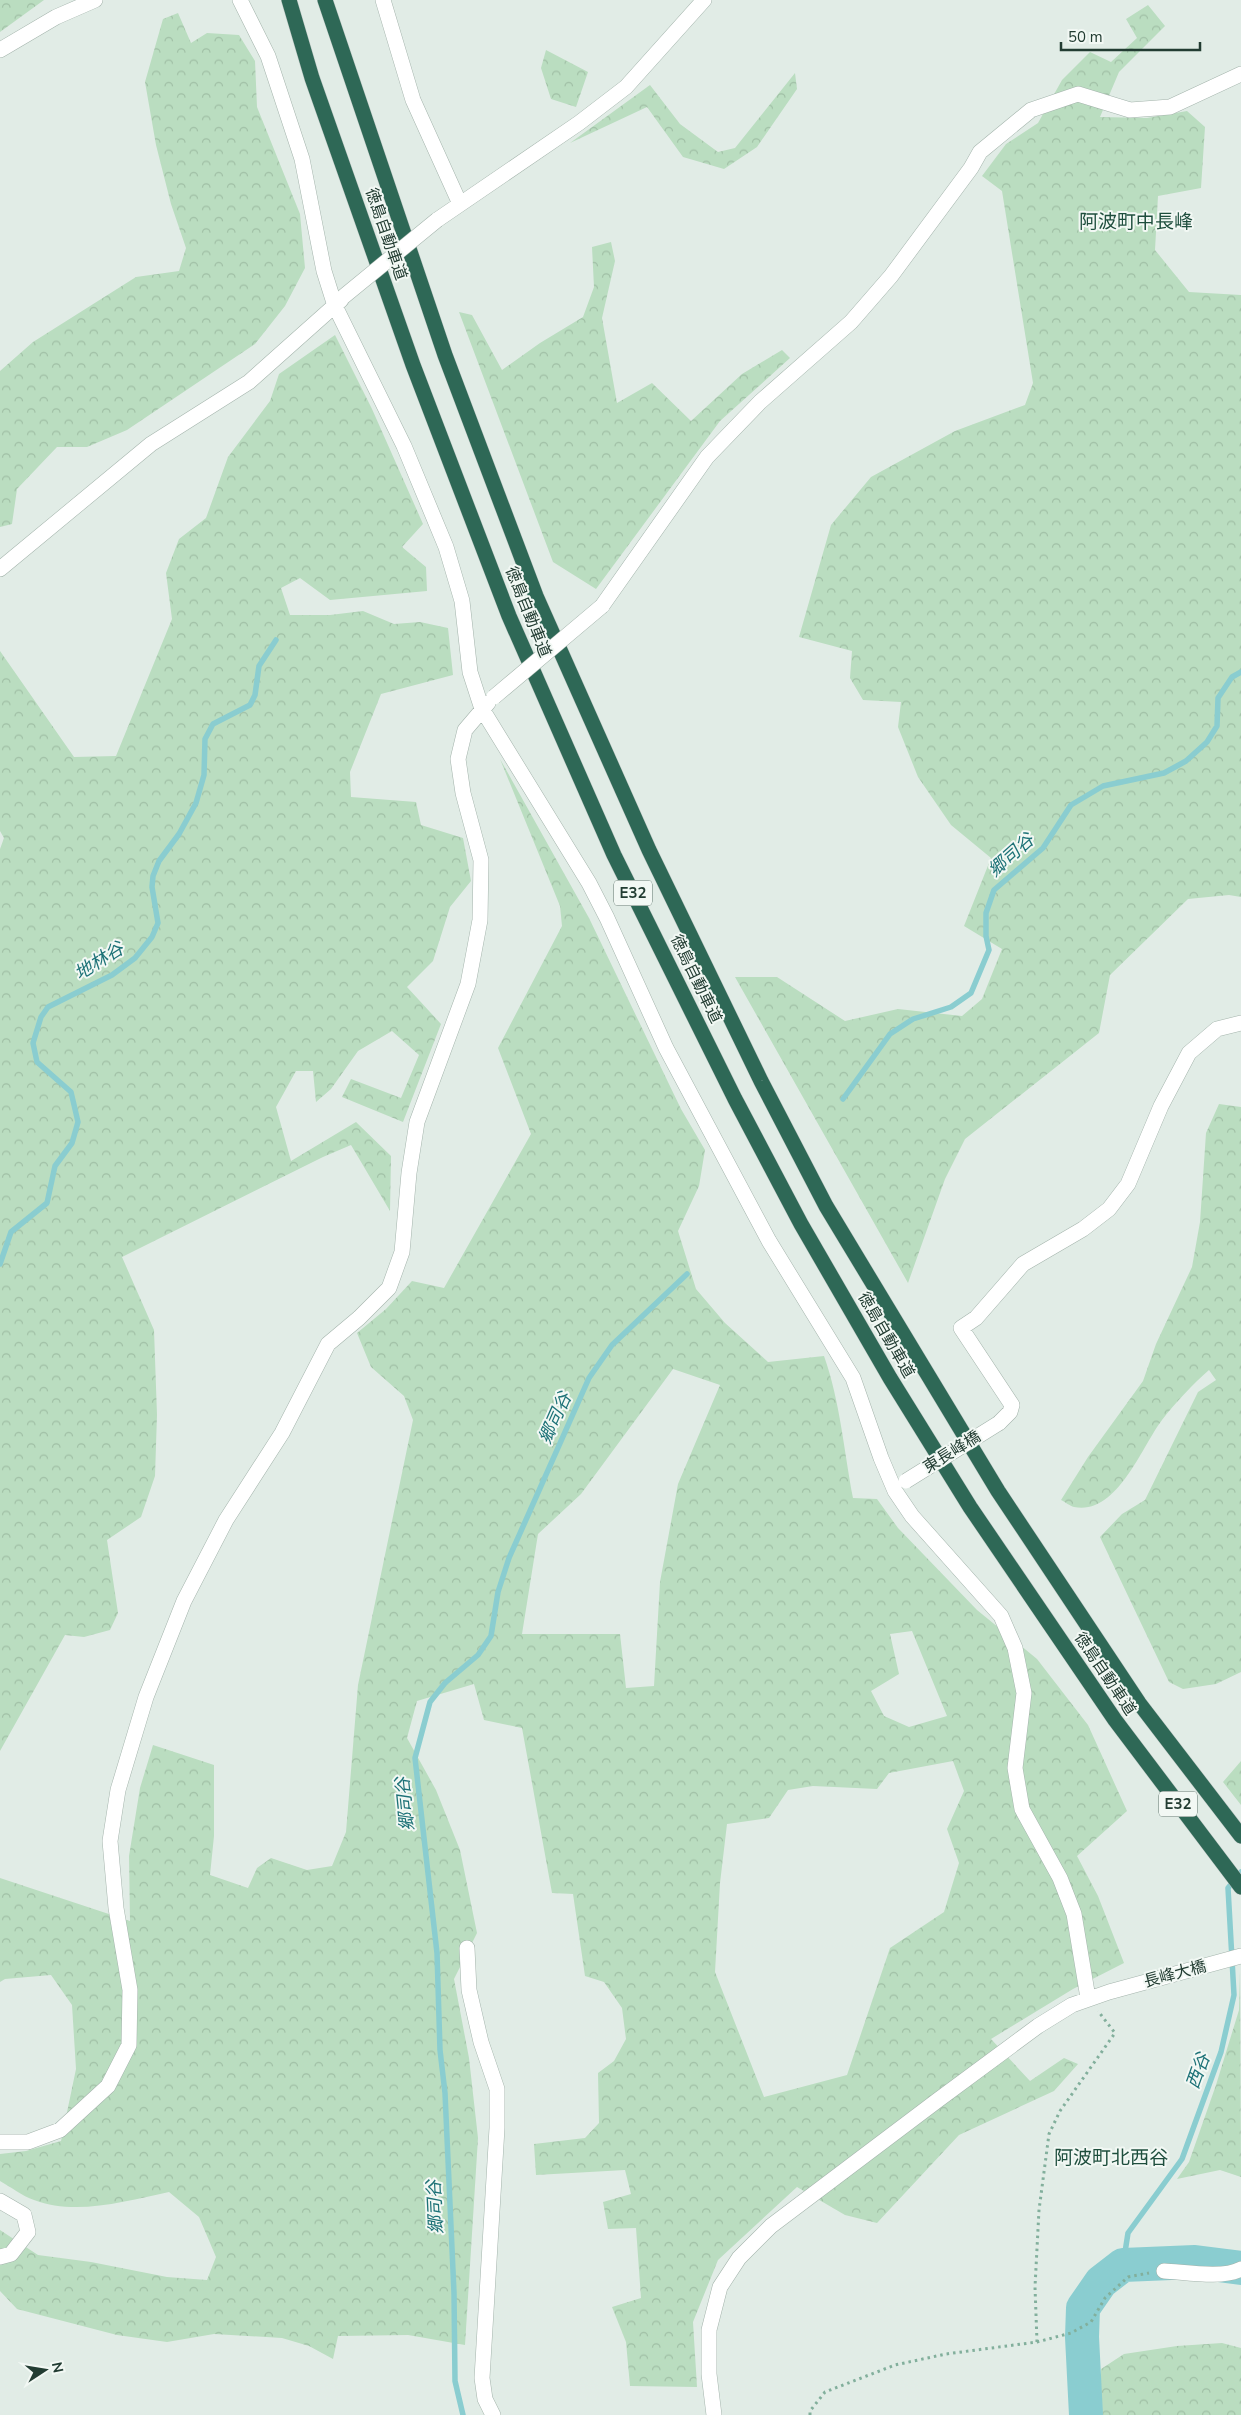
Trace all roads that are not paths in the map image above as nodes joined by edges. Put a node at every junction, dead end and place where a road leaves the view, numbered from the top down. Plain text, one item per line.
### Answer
1 (95, 0) edge
2 (240, 0) edge
3 (289, 0) edge
4 (325, 0) edge
5 (383, 0) edge
6 (704, 0) edge
7 (0, 50) edge
8 (1241, 74) edge
9 (460, 204) junction
10 (339, 302) junction
11 (0, 569) edge
12 (482, 709) junction
13 (1241, 1023) edge
14 (901, 1486) junction
15 (1241, 1836) edge
16 (1241, 1887) edge
17 (468, 1948) dead end
18 (1241, 1956) edge
19 (1088, 1998) junction
20 (0, 2142) edge
21 (0, 2201) edge
22 (0, 2257) edge
23 (1164, 2271) road end
24 (1238, 2271) edge
25 (493, 2415) edge
26 (714, 2415) edge

1 - 7 street
2 - 10 street
3 - 16 highway, 徳島自動車道 / E32
4 - 15 highway, 徳島自動車道 / E32
5 - 9 street
6 - 9 street
8 - 12 street, bridge
9 - 10 street, bridge
10 - 11 street
10 - 12 street
12 - 14 street
12 - 20 street
13 - 14 street, 東長峰橋, bridge
14 - 19 street
17 - 25 street
18 - 19 street, 長峰大橋
19 - 26 street, 長峰大橋
21 - 22 street
23 - 24 street

